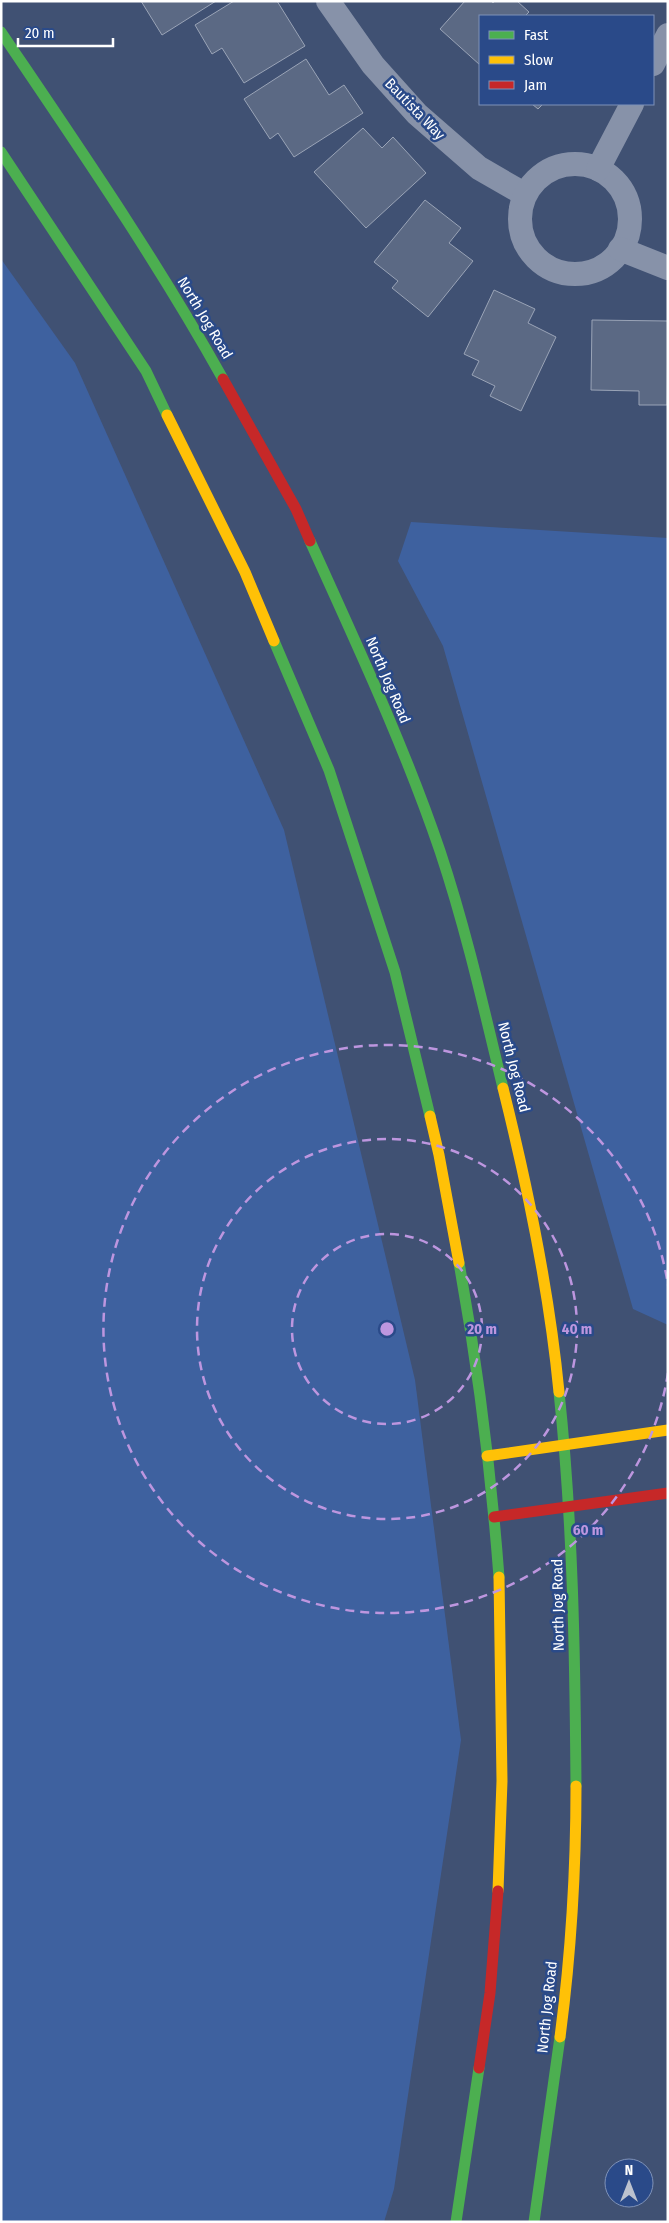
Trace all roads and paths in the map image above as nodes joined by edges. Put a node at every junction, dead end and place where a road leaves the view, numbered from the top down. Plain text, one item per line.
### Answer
1 (328, 1) edge
2 (1, 32) edge
3 (668, 35) edge
4 (654, 62) edge
5 (631, 105) edge
6 (1, 152) edge
7 (598, 169) junction
8 (524, 194) junction
9 (620, 249) junction
10 (668, 268) edge
11 (668, 1430) edge
12 (565, 1444) junction
13 (488, 1456) junction
14 (668, 1493) edge
15 (569, 1508) junction
16 (494, 1517) junction
17 (456, 2222) edge
18 (534, 2222) edge

1 - 8 street, Bautista Way
2 - 12 main road, North Jog Road
3 - 4 street
5 - 7 street
6 - 13 main road
7 - 8 street
7 - 9 street
8 - 9 street
9 - 10 street
11 - 12 main road
12 - 13 main road
12 - 15 main road, North Jog Road
13 - 16 main road
14 - 15 main road
15 - 16 main road
15 - 18 main road, North Jog Road
16 - 17 main road

